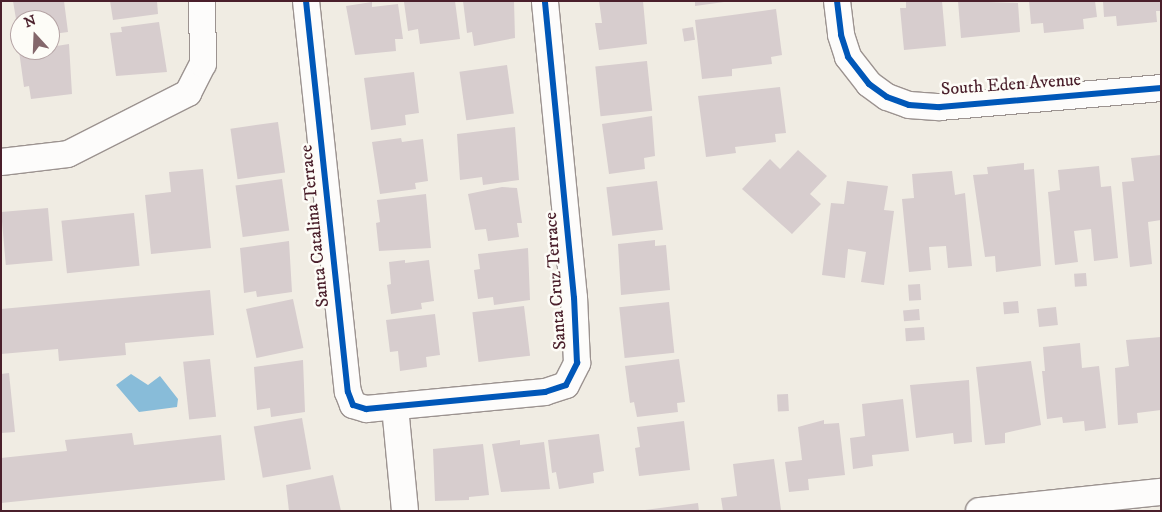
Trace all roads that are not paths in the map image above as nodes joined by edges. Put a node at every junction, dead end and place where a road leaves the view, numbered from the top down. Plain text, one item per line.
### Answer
1 (202, 1) edge
2 (306, 1) edge
3 (545, 1) edge
4 (837, 1) edge
5 (1161, 88) edge
6 (1, 162) edge
7 (395, 407) junction
8 (1161, 492) edge
9 (405, 511) edge
10 (979, 511) edge

1 - 6 street
2 - 7 street, Santa Catalina Terrace
3 - 7 street, Santa Cruz Terrace
4 - 5 street, South Eden Avenue
7 - 9 street
8 - 10 street

